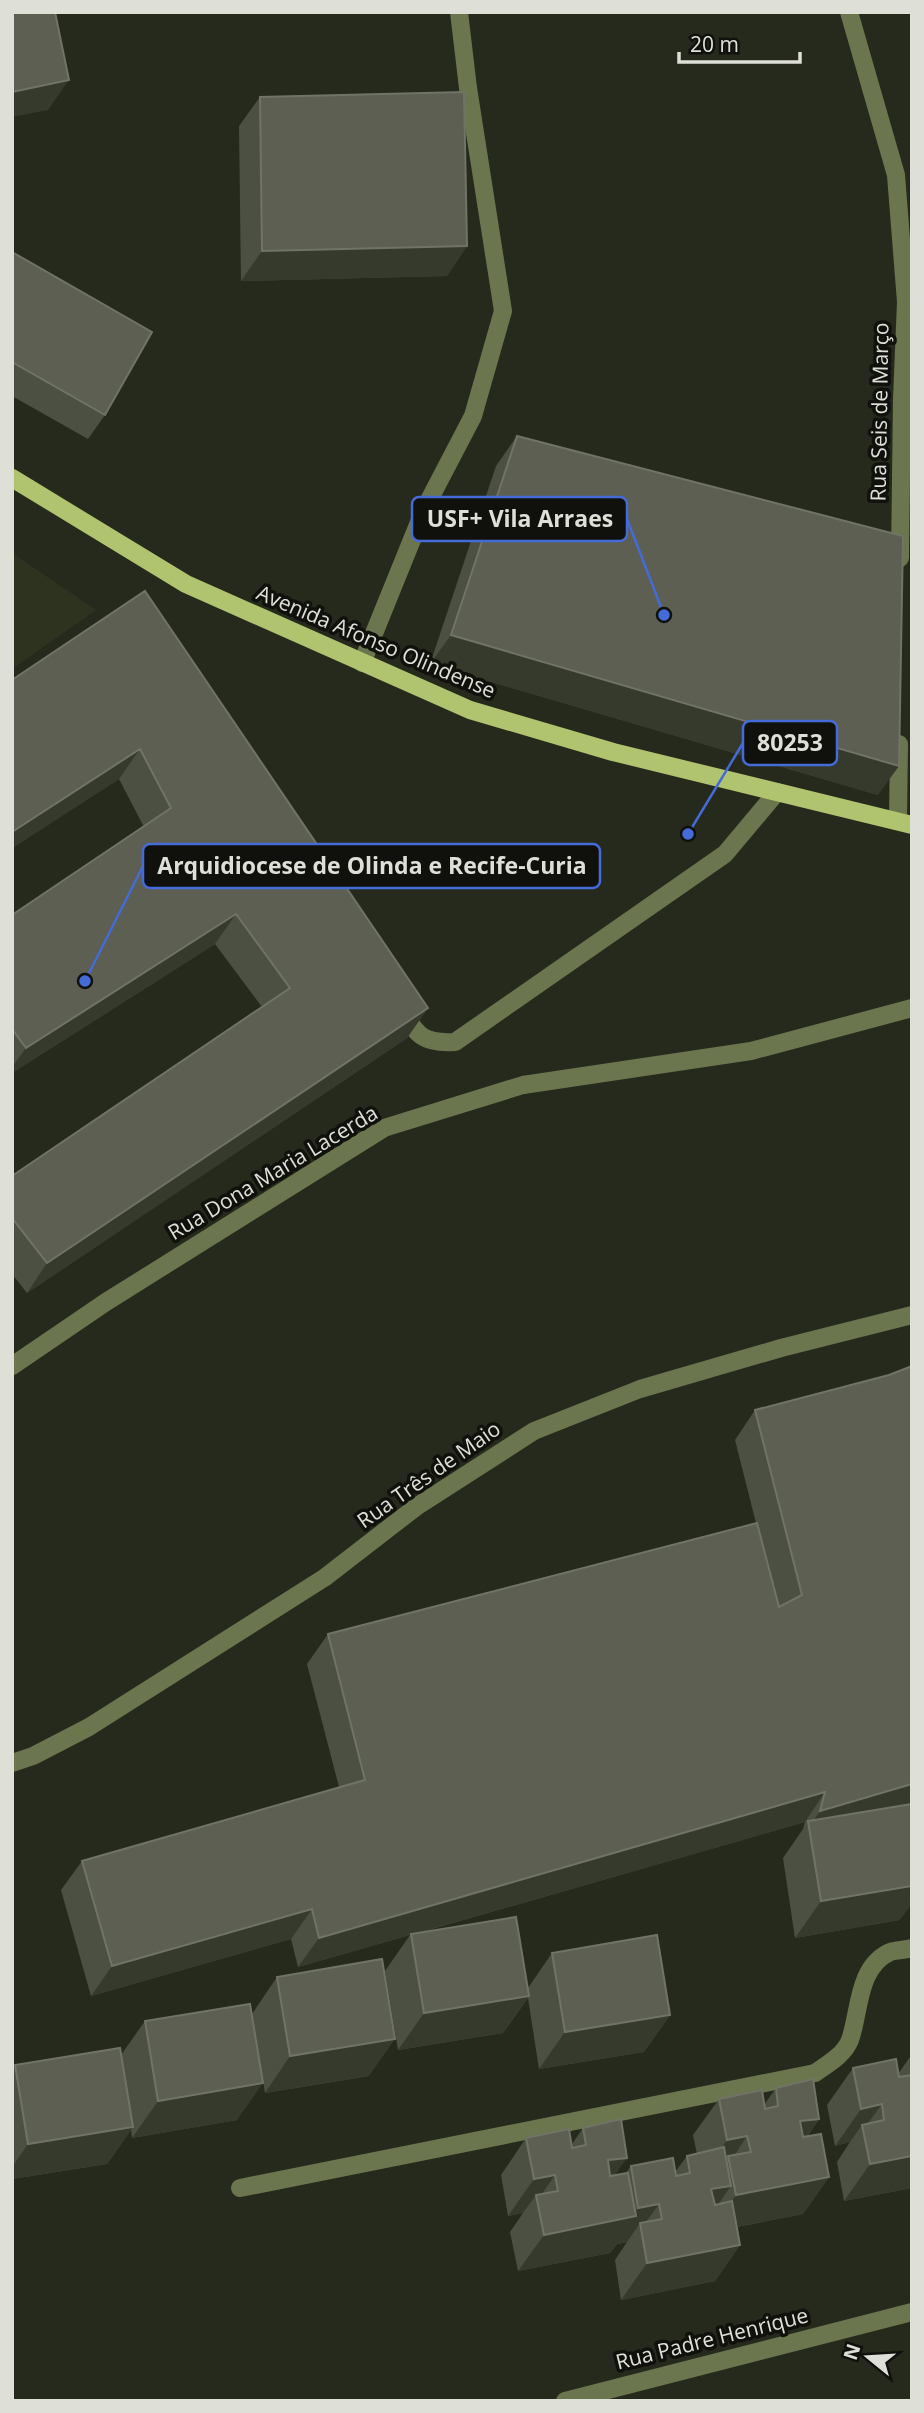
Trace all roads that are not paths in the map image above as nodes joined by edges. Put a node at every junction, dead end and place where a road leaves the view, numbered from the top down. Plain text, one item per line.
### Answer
1 (459, 12) edge
2 (849, 12) edge
3 (908, 331) edge
4 (12, 478) edge
5 (900, 576) edge
6 (362, 663) junction
7 (899, 725) edge
8 (777, 792) junction
9 (905, 823) edge
10 (394, 999) edge
11 (912, 1008) edge
12 (912, 1315) edge
13 (12, 1366) edge
14 (12, 1763) edge
15 (912, 1948) edge
16 (240, 2188) dead end
17 (912, 2312) edge
18 (565, 2401) edge

1 - 6 street
2 - 3 street, Rua Seis de Março
3 - 5 street, Rua Seis de Março
4 - 6 main road, Avenida Afonso Olindense
6 - 8 main road, Avenida Afonso Olindense
7 - 9 street
8 - 9 main road, Avenida Afonso Olindense
8 - 10 street
11 - 13 street, Rua Dona Maria Lacerda
12 - 14 street, Rua Três de Maio
15 - 16 street
17 - 18 street, Rua Padre Henrique

